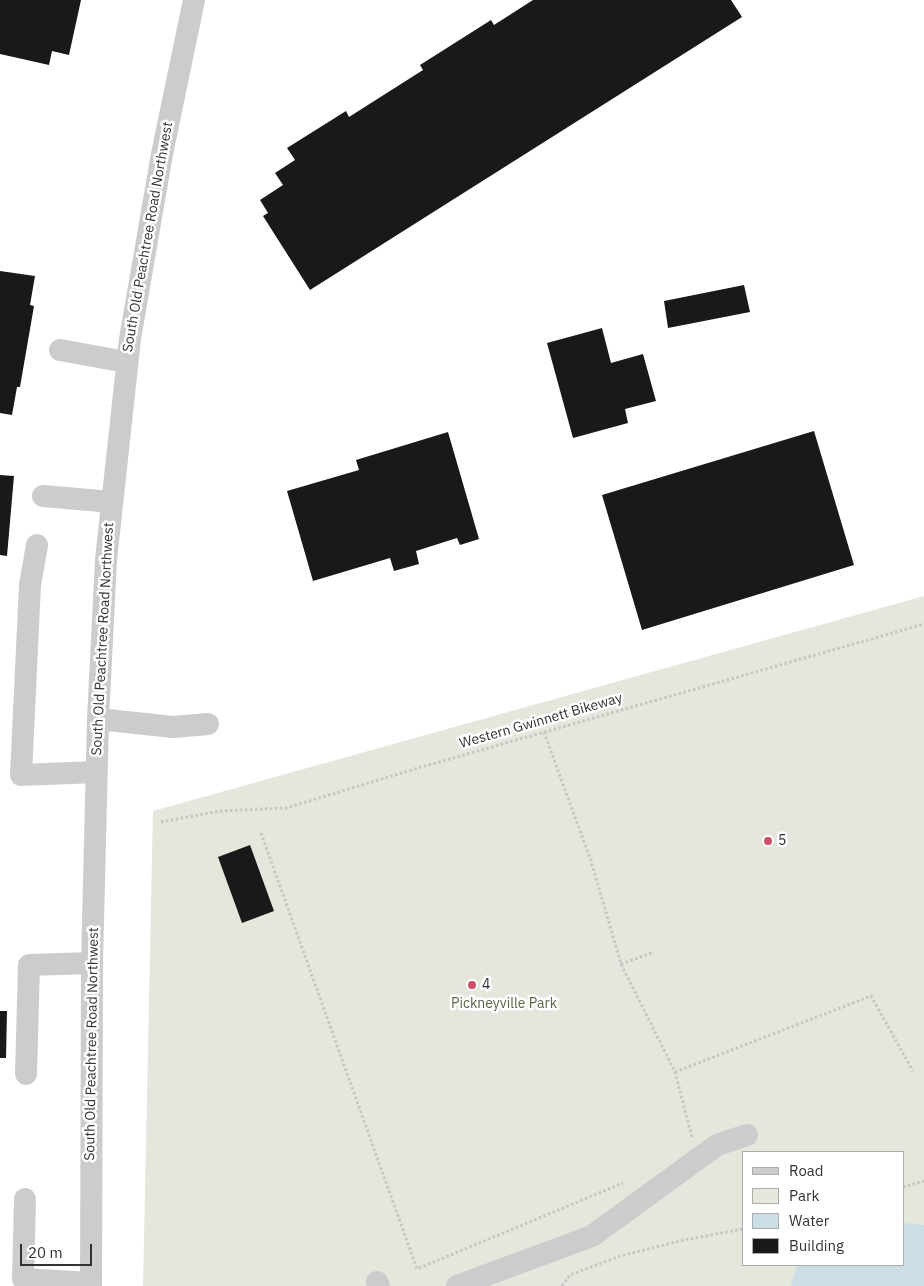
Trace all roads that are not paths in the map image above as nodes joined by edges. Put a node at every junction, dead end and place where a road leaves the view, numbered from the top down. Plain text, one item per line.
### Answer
1 (194, 0) edge
2 (60, 350) dead end
3 (126, 362) junction
4 (43, 496) dead end
5 (112, 502) junction
6 (37, 545) dead end
7 (98, 719) junction
8 (208, 724) dead end
9 (96, 772) junction
10 (92, 963) junction
11 (26, 1074) dead end
12 (747, 1135) dead end
13 (25, 1199) dead end
14 (91, 1284) edge
15 (457, 1286) edge

1 - 3 street, South Old Peachtree Road Northwest
2 - 3 street
3 - 5 street, South Old Peachtree Road Northwest
4 - 5 street
5 - 7 street, South Old Peachtree Road Northwest
6 - 9 street
7 - 8 street
7 - 9 street, South Old Peachtree Road Northwest
9 - 10 street, South Old Peachtree Road Northwest
10 - 11 street
10 - 14 street, South Old Peachtree Road Northwest
12 - 15 street
13 - 14 street

